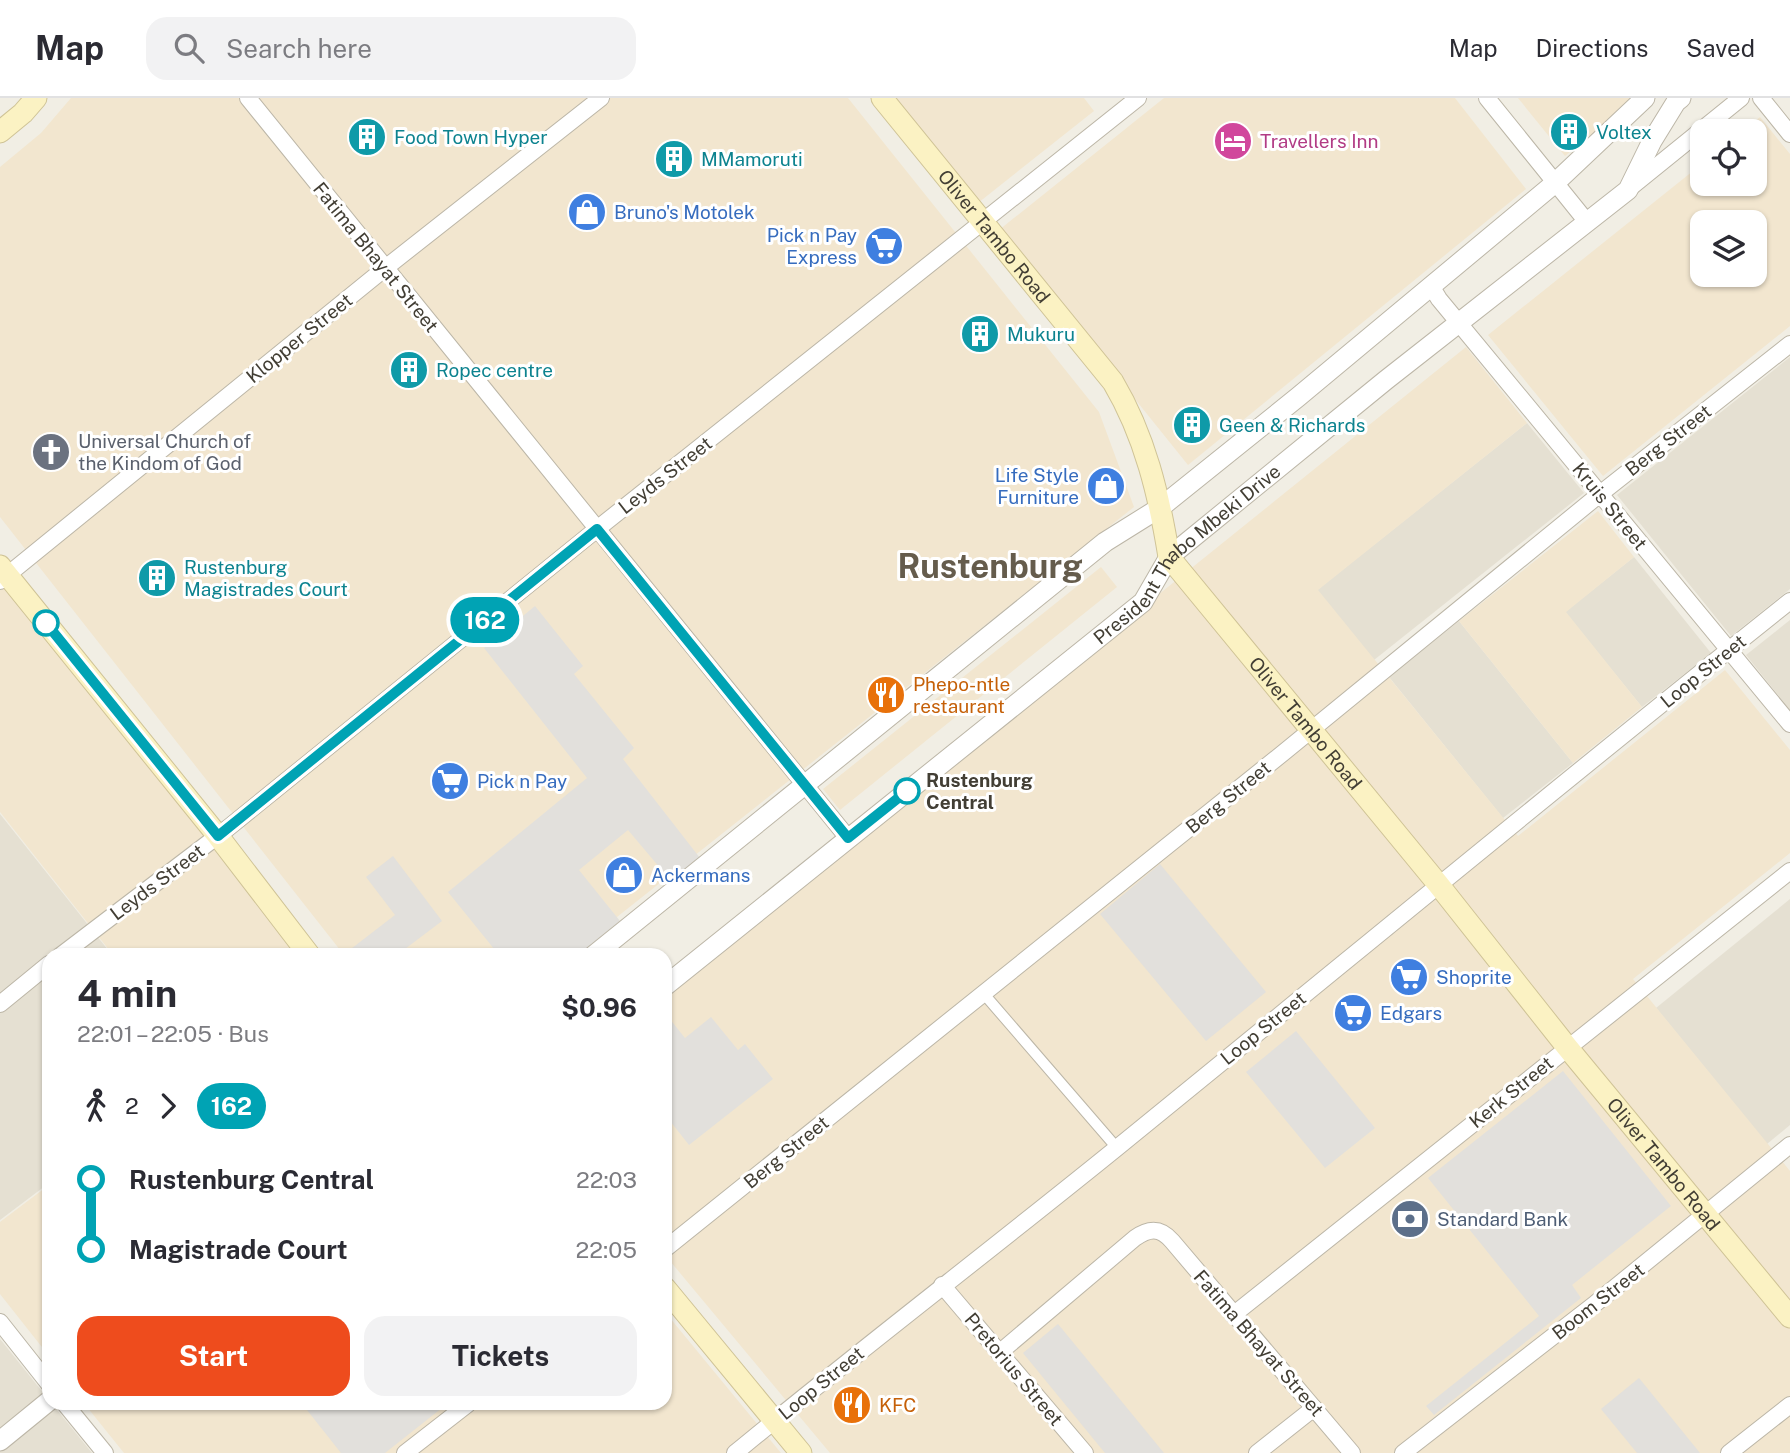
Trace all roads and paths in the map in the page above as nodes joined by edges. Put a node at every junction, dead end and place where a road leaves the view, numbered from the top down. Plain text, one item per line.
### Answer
1 (44, 98) edge
2 (248, 98) edge
3 (601, 98) edge
4 (882, 98) edge
5 (1138, 98) edge
6 (1487, 98) edge
7 (1645, 98) edge
8 (1681, 98) edge
9 (1741, 98) edge
10 (1761, 98) edge
11 (29, 106) edge
12 (0, 132) edge
13 (1790, 134) edge
14 (1555, 183) junction
15 (1628, 190) junction
16 (983, 222) junction
17 (1587, 222) junction
18 (384, 269) junction
19 (1431, 286) junction
20 (1459, 322) junction
21 (1790, 344) edge
22 (1600, 494) junction
23 (1164, 505) junction
24 (597, 529) junction
25 (1169, 557) junction
26 (3, 574) edge
27 (1790, 601) edge
28 (1729, 650) junction
29 (1790, 724) edge
30 (1311, 730) junction
31 (804, 784) junction
32 (218, 836) junction
33 (848, 838) junction
34 (1790, 871) edge
35 (1438, 884) junction
36 (71, 948) edge
37 (304, 948) edge
38 (603, 948) edge
39 (42, 970) edge
40 (672, 980) edge
41 (984, 994) junction
42 (0, 1004) edge
43 (1567, 1047) junction
44 (1790, 1145) edge
45 (1117, 1148) junction
46 (1706, 1213) junction
47 (672, 1243) edge
48 (943, 1285) junction
49 (672, 1297) edge
50 (1233, 1315) junction
51 (1790, 1317) edge
52 (0, 1322) edge
53 (999, 1353) junction
54 (42, 1375) edge
55 (1790, 1405) edge
56 (42, 1407) edge
57 (1314, 1408) junction
58 (70, 1410) edge
59 (460, 1410) edge
60 (774, 1421) junction
61 (0, 1441) edge
62 (1076, 1450) edge
63 (105, 1453) edge
64 (405, 1453) edge
65 (735, 1453) edge
66 (802, 1453) edge
67 (1257, 1453) edge
68 (1352, 1453) edge
69 (1403, 1453) edge
70 (1729, 1453) edge

1 - 11 street
2 - 18 street, Fatima Bhayat Street
3 - 18 street, Klopper Street
4 - 16 main road, Oliver Tambo Road
5 - 16 street, Leyds Street
6 - 14 street
7 - 14 street
8 - 15 street, President Thabo Mbeki Drive
9 - 15 street
10 - 13 street
11 - 12 main road
14 - 17 street
14 - 19 street
15 - 17 street, President Thabo Mbeki Drive
16 - 23 main road, Oliver Tambo Road
16 - 24 street, Leyds Street
17 - 20 street, President Thabo Mbeki Drive
18 - 24 street, Fatima Bhayat Street
18 - 26 street, Klopper Street
19 - 20 street, Kruis Street
19 - 23 street
20 - 22 street, Kruis Street
20 - 25 street, President Thabo Mbeki Drive
21 - 22 street, Berg Street
22 - 28 street, Kruis Street
22 - 30 street, Berg Street
23 - 25 main road, Oliver Tambo Road
23 - 31 street
24 - 31 street, Fatima Bhayat Street
24 - 32 street, Leyds Street
25 - 30 main road, Oliver Tambo Road
25 - 33 street, President Thabo Mbeki Drive
26 - 32 main road
27 - 28 street, Loop Street
28 - 29 street, Kruis Street
28 - 35 street, Loop Street
30 - 35 main road, Oliver Tambo Road
30 - 41 street, Berg Street
31 - 33 street, Fatima Bhayat Street
31 - 38 street
32 - 36 street, Leyds Street
32 - 37 main road
33 - 40 street, President Thabo Mbeki Drive
34 - 43 street, Kerk Street
35 - 43 main road, Oliver Tambo Road
35 - 45 street, Loop Street
39 - 42 street
41 - 45 street
41 - 47 street, Berg Street
43 - 46 main road, Oliver Tambo Road
43 - 50 street, Kerk Street
44 - 46 street, Boom Street
45 - 48 street, Loop Street
46 - 51 main road, Oliver Tambo Road
46 - 69 street, Boom Street
48 - 53 street, Pretorius Street
48 - 60 street, Loop Street
49 - 60 main road
50 - 53 street, Fatima Bhayat Street
50 - 57 street, Fatima Bhayat Street
52 - 54 street
53 - 62 street, Pretorius Street
55 - 70 street
56 - 61 street
57 - 67 street
57 - 68 street, Fatima Bhayat Street
58 - 63 street
59 - 64 street
60 - 65 street, Loop Street
60 - 66 main road

